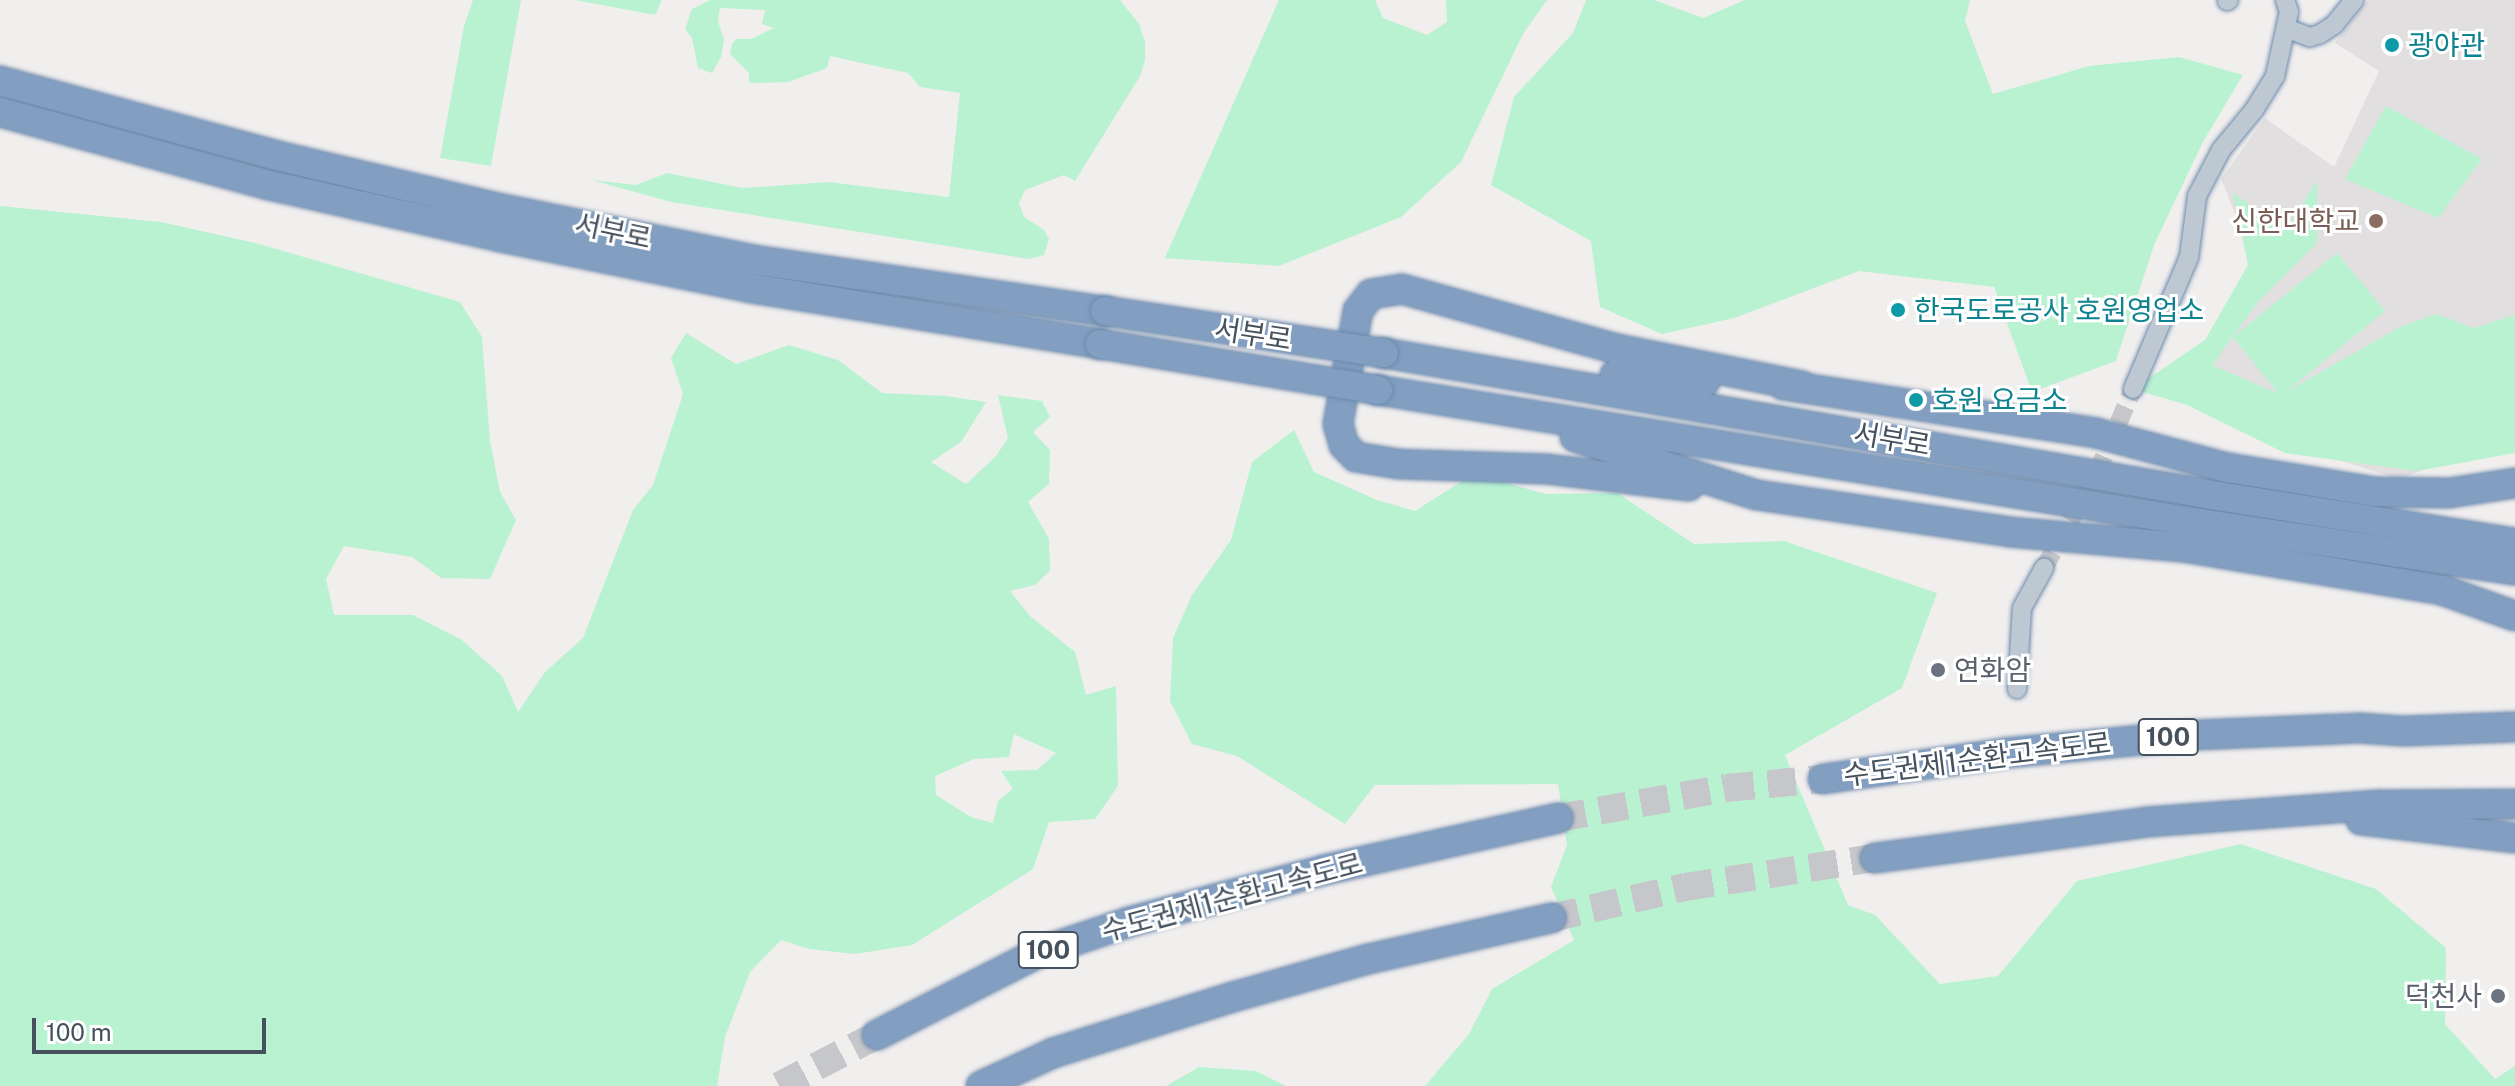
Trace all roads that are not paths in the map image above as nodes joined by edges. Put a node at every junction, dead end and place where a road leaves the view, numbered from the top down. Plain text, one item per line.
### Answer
1 (2285, 0) edge
2 (2354, 0) edge
3 (2286, 28) junction
4 (0, 81) edge
5 (0, 112) edge
6 (1512, 378) junction
7 (1802, 386) junction
8 (2133, 389) tunnel mouth
9 (1487, 409) junction
10 (2508, 483) edge
11 (1757, 495) junction
12 (2515, 543) edge
13 (2044, 568) tunnel mouth
14 (2515, 570) edge
15 (2515, 616) edge
16 (2017, 689) dead end
17 (2515, 727) edge
18 (1823, 779) tunnel mouth
19 (2515, 804) edge
20 (2291, 812) junction
21 (1558, 818) tunnel mouth
22 (2505, 836) edge
23 (1875, 858) tunnel mouth
24 (1551, 918) tunnel mouth
25 (877, 1035) tunnel mouth
26 (981, 1086) edge

1 - 3 street
2 - 3 street
3 - 8 street
4 - 6 highway, 서부로, bridge
5 - 9 highway, 서부로, bridge
6 - 7 highway
6 - 12 highway, 서부로
7 - 10 highway
7 - 11 highway
9 - 11 highway
9 - 14 highway, 서부로
11 - 15 highway
13 - 16 street
17 - 18 highway, 수도권제1순환고속도로 / 100
19 - 20 highway
20 - 22 highway
20 - 23 highway
21 - 25 highway, 수도권제1순환고속도로 / 100
24 - 26 highway

